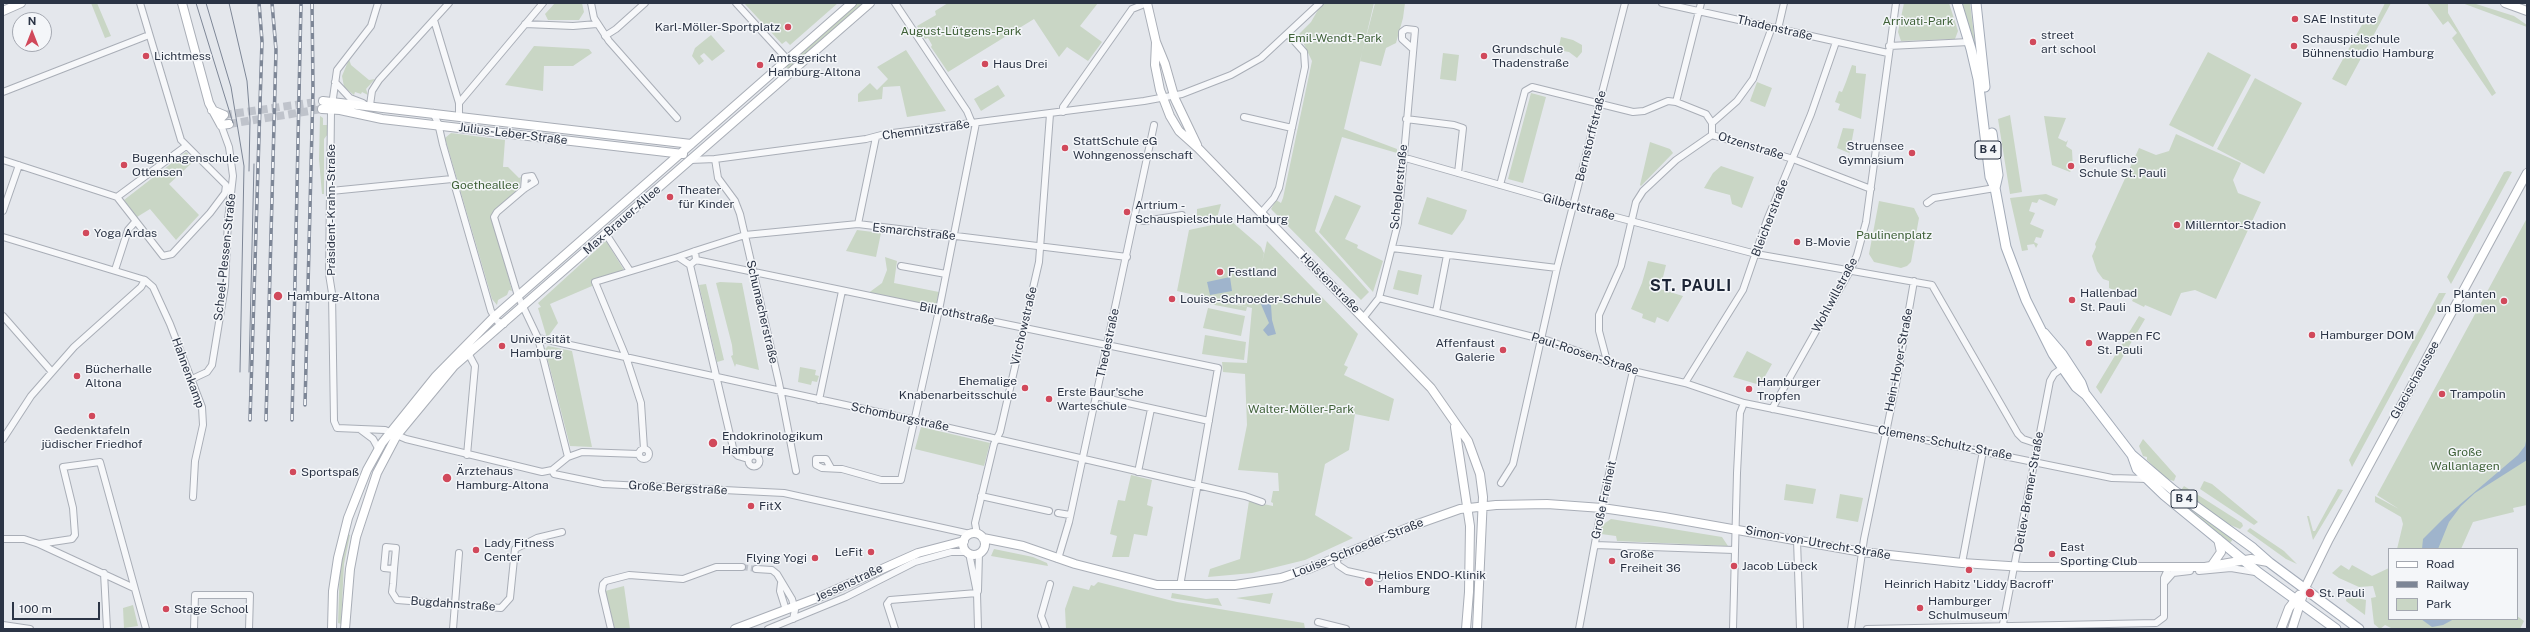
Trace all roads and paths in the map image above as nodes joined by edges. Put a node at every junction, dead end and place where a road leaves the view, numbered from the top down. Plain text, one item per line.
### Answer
1 (21, 3) edge
2 (140, 3) edge
3 (182, 3) edge
4 (378, 3) edge
5 (450, 3) edge
6 (543, 3) edge
7 (591, 3) edge
8 (645, 3) edge
9 (736, 3) edge
10 (852, 3) edge
11 (870, 3) edge
12 (895, 3) edge
13 (1147, 3) edge
14 (1320, 3) edge
15 (1625, 3) edge
16 (1662, 3) edge
17 (1701, 3) edge
18 (1784, 3) edge
19 (1896, 3) edge
20 (1957, 3) edge
21 (1976, 3) edge
22 (2505, 3) edge
23 (3, 11) edge
24 (1699, 11) junction
25 (2526, 11) edge
26 (434, 20) junction
27 (525, 24) junction
28 (597, 24) junction
29 (1775, 28) junction
30 (1288, 34) junction
31 (149, 35) junction
32 (605, 36) junction
33 (1156, 42) junction
34 (1836, 42) junction
35 (1969, 42) junction
36 (1889, 46) junction
37 (1413, 49) dead end
38 (1888, 53) junction
39 (788, 60) junction
40 (334, 82) junction
41 (3, 92) edge
42 (1174, 96) junction
43 (1163, 98) junction
44 (323, 100) tunnel mouth
45 (1676, 102) junction
46 (459, 103) junction
47 (1599, 103) junction
48 (368, 104) junction
49 (332, 105) junction
50 (322, 109) tunnel mouth
51 (212, 110) junction
52 (1063, 112) junction
53 (433, 113) junction
54 (1050, 114) junction
55 (459, 116) junction
56 (1244, 117) dead end
57 (677, 118) dead end
58 (1406, 119) junction
59 (974, 123) junction
60 (1712, 123) junction
61 (225, 125) junction
62 (439, 125) junction
63 (1154, 125) dead end
64 (1292, 128) junction
65 (1712, 135) junction
66 (876, 137) junction
67 (690, 144) junction
68 (186, 146) junction
69 (1198, 148) junction
70 (680, 154) junction
71 (1402, 156) junction
72 (693, 158) junction
73 (715, 159) junction
74 (1793, 159) junction
75 (3, 160) edge
76 (19, 165) junction
77 (1458, 173) junction
78 (2527, 173) edge
79 (452, 179) junction
80 (1500, 185) junction
81 (1995, 188) junction
82 (524, 189) dead end
83 (1871, 189) junction
84 (331, 191) junction
85 (117, 197) junction
86 (1927, 203) dead end
87 (1574, 206) junction
88 (3, 211) edge
89 (1261, 213) junction
90 (1182, 215) dead end
91 (1135, 219) junction
92 (1632, 221) junction
93 (135, 222) junction
94 (858, 224) junction
95 (606, 234) junction
96 (745, 235) junction
97 (954, 236) junction
98 (3, 237) edge
99 (1042, 247) junction
100 (1392, 248) junction
101 (695, 251) junction
102 (1447, 254) junction
103 (1756, 254) junction
104 (678, 257) junction
105 (1127, 257) junction
106 (696, 260) junction
107 (690, 265) junction
108 (901, 266) dead end
109 (1557, 268) junction
110 (1851, 269) junction
111 (116, 270) junction
112 (630, 271) junction
113 (752, 272) junction
114 (946, 274) junction
115 (146, 280) junction
116 (1914, 281) junction
117 (842, 291) junction
118 (518, 296) junction
119 (1378, 298) junction
120 (523, 306) junction
121 (939, 310) junction
122 (1436, 312) junction
123 (3, 316) edge
124 (494, 317) junction
125 (1364, 317) junction
126 (504, 324) junction
127 (1023, 328) junction
128 (538, 338) junction
129 (1540, 339) junction
130 (1107, 346) junction
131 (469, 350) junction
132 (626, 357) junction
133 (1607, 361) junction
134 (2066, 366) junction
135 (1633, 371) junction
136 (52, 372) junction
137 (436, 376) junction
138 (716, 377) junction
139 (192, 379) junction
140 (1685, 383) junction
141 (780, 391) junction
142 (1096, 396) junction
143 (819, 400) junction
144 (1744, 403) junction
145 (1151, 409) junction
146 (1772, 409) junction
147 (416, 412) junction
148 (914, 421) junction
149 (1209, 421) junction
150 (1455, 424) junction
151 (338, 430) joint
152 (361, 430) junction
153 (1885, 431) junction
154 (394, 434) junction
155 (3, 439) edge
156 (997, 439) junction
157 (2038, 444) junction
158 (378, 448) junction
159 (1983, 451) junction
160 (467, 454) junction
161 (2132, 455) junction
162 (568, 457) junction
163 (748, 459) dead end
164 (1083, 459) junction
165 (2034, 461) junction
166 (831, 468) dead end
167 (552, 470) junction
168 (796, 471) dead end
169 (1138, 472) junction
170 (2147, 479) junction
171 (1501, 483) dead end
172 (1197, 485) junction
173 (982, 496) junction
174 (193, 497) dead end
175 (1262, 502) dead end
176 (1483, 506) junction
177 (1469, 508) junction
178 (1602, 508) junction
179 (1049, 511) dead end
180 (1058, 513) dead end
181 (1070, 515) junction
182 (1734, 528) junction
183 (562, 532) dead end
184 (976, 536) junction
185 (3, 539) edge
186 (2218, 539) junction
187 (1797, 540) junction
188 (964, 542) junction
189 (38, 544) junction
190 (1595, 544) junction
191 (1734, 550) junction
192 (967, 552) junction
193 (1862, 552) junction
194 (459, 553) dead end
195 (979, 553) junction
196 (1336, 558) junction
197 (1058, 559) junction
198 (2243, 560) junction
199 (1962, 563) junction
200 (2270, 563) junction
201 (2212, 565) junction
202 (2015, 567) junction
203 (742, 568) tunnel mouth
204 (2169, 568) junction
205 (394, 569) dead end
206 (756, 569) tunnel mouth
207 (104, 573) junction
208 (2259, 573) junction
209 (1379, 578) dead end
210 (781, 583) junction
211 (2164, 583) junction
212 (1050, 584) dead end
213 (1180, 586) junction
214 (134, 588) junction
215 (2305, 588) junction
216 (977, 593) junction
217 (2298, 601) junction
218 (455, 605) junction
219 (794, 607) junction
220 (786, 610) junction
221 (768, 616) junction
222 (793, 619) junction
223 (1318, 622) dead end
224 (3, 625) edge
225 (778, 627) edge
226 (2003, 628) edge
227 (30, 629) edge
228 (107, 629) edge
229 (146, 629) edge
230 (194, 629) edge
231 (250, 629) edge
232 (332, 629) edge
233 (345, 629) edge
234 (453, 629) edge
235 (611, 629) edge
236 (735, 629) edge
237 (768, 629) edge
238 (895, 629) edge
239 (978, 629) edge
240 (1046, 629) edge
241 (1346, 629) edge
242 (1466, 629) edge
243 (1477, 629) edge
244 (1579, 629) edge
245 (1733, 629) edge
246 (1800, 629) edge
247 (1851, 629) edge
248 (1867, 629) edge
249 (2281, 629) edge
250 (2292, 629) edge
251 (2336, 629) edge
252 (2359, 629) edge

1 - 23 main road
2 - 31 street
3 - 51 main road
4 - 40 street, Präsident-Krahn-Straße
5 - 26 street
6 - 27 street
7 - 28 street
8 - 32 street
9 - 39 street
10 - 39 main road, Max-Brauer-Allee
11 - 72 main road, Max-Brauer-Allee
12 - 59 street
13 - 33 main road, Holstenstraße
13 - 52 street
14 - 30 street
15 - 47 street, Bernstorffstraße
16 - 24 street, Thadenstraße
17 - 24 street
18 - 29 street
19 - 36 street, Wohlwillstraße
20 - 35 main road, B 4
21 - 81 main road, B 4
22 - 25 main road
24 - 29 street, Thadenstraße
24 - 45 street
26 - 46 street
26 - 48 street
27 - 28 street
27 - 46 street
28 - 32 street
29 - 34 street, Thadenstraße
29 - 60 street
30 - 42 street
30 - 64 street
31 - 41 street
31 - 68 street
32 - 57 street
33 - 42 main road, Holstenstraße
33 - 43 main road, Holstenstraße
34 - 38 street, Thadenstraße
34 - 74 street, Bleicherstraße
35 - 36 street
35 - 81 main road, B 4
36 - 38 street, Wohlwillstraße
37 - 58 street, Scheplerstraße
38 - 83 street, Wohlwillstraße
39 - 67 main road, Max-Brauer-Allee
40 - 48 street
40 - 49 street, Präsident-Krahn-Straße
42 - 43 street, Chemnitzstraße
42 - 69 main road, Holstenstraße
43 - 52 street, Chemnitzstraße
43 - 69 main road, Holstenstraße
44 - 49 main road
45 - 47 street, Otzenstraße
45 - 60 street, Otzenstraße
46 - 55 street
47 - 80 street, Otzenstraße
47 - 87 street, Bernstorffstraße
48 - 49 main road, Julius-Leber-Straße
48 - 53 main road, Julius-Leber-Straße
49 - 50 main road
49 - 62 main road, Julius-Leber-Straße
49 - 84 street, Präsident-Krahn-Straße
51 - 61 main road
51 - 61 main road
52 - 54 street, Chemnitzstraße
53 - 55 main road, Julius-Leber-Straße
53 - 62 street
54 - 59 street, Chemnitzstraße
54 - 99 street, Virchowstraße
55 - 67 main road, Julius-Leber-Straße
56 - 64 street
58 - 71 street, Scheplerstraße
58 - 77 street
59 - 66 street, Chemnitzstraße
59 - 97 street
60 - 65 street, Otzenstraße
61 - 139 street, Scheel-Plessen-Straße
62 - 70 main road, Julius-Leber-Straße
62 - 79 street
63 - 91 street, Thedestraße
64 - 89 street
65 - 74 street, Otzenstraße
65 - 92 street
66 - 73 street, Chemnitzstraße
66 - 94 street
67 - 70 main road, Max-Brauer-Allee
68 - 85 street
68 - 93 street
69 - 89 main road, Holstenstraße
70 - 72 main road, Julius-Leber-Straße
70 - 118 main road, Max-Brauer-Allee
71 - 77 street, Gilbertstraße
71 - 100 street, Scheplerstraße
72 - 73 street, Chemnitzstraße
72 - 95 main road, Max-Brauer-Allee
73 - 96 street, Schumacherstraße
74 - 83 street, Otzenstraße
74 - 103 street, Bleicherstraße
75 - 76 street
76 - 85 street
76 - 88 street
77 - 80 street, Gilbertstraße
78 - 215 main road, Glacischaussee
79 - 84 street
79 - 124 street
80 - 87 street, Gilbertstraße
81 - 86 street
81 - 134 main road, B 4
82 - 118 street
83 - 110 street, Wohlwillstraße
84 - 151 street, Präsident-Krahn-Straße
85 - 93 street
87 - 92 street, Gilbertstraße
87 - 109 street, Bernstorffstraße
89 - 125 main road, Holstenstraße
90 - 91 street
91 - 105 street, Thedestraße
92 - 103 street, Gilbertstraße
92 - 133 street
93 - 111 street
94 - 96 street, Esmarchstraße
94 - 97 street, Esmarchstraße
95 - 112 street
95 - 120 main road, Max-Brauer-Allee
96 - 101 street, Esmarchstraße
96 - 113 street, Schumacherstraße
97 - 99 street, Esmarchstraße
97 - 114 street
98 - 111 street
99 - 105 street, Esmarchstraße
99 - 127 street, Virchowstraße
100 - 102 street
100 - 119 street, Scheplerstraße
101 - 104 street, Esmarchstraße
101 - 106 street
102 - 109 street
102 - 122 street
103 - 110 street, Gilbertstraße
103 - 140 street, Bleicherstraße
104 - 107 street
104 - 112 street, Esmarchstraße
105 - 130 street, Thedestraße
106 - 107 street
106 - 113 street, Billrothstraße
107 - 138 street
108 - 114 street
109 - 129 street, Bernstorffstraße
110 - 116 street
110 - 146 street, Wohlwillstraße
111 - 115 street
112 - 132 street, Esmarchstraße
113 - 117 street, Billrothstraße
113 - 141 street, Schumacherstraße
114 - 121 street
115 - 136 street
115 - 139 street, Hahnenkamp
116 - 153 street, Hein-Hoyer-Straße
116 - 157 street
117 - 121 street, Billrothstraße
117 - 143 street
118 - 120 street
118 - 124 main road, Max-Brauer-Allee
119 - 122 street, Paul-Roosen-Straße
119 - 125 street, Scheplerstraße
120 - 126 main road, Max-Brauer-Allee
120 - 128 street
121 - 127 street, Billrothstraße
121 - 148 street
122 - 129 street, Paul-Roosen-Straße
123 - 136 street
124 - 126 street
124 - 131 main road, Max-Brauer-Allee
125 - 150 main road, Holstenstraße
126 - 131 main road, Max-Brauer-Allee
127 - 130 street, Billrothstraße
127 - 156 street, Virchowstraße
128 - 132 street, Schomburgstraße
128 - 162 street
129 - 133 street, Paul-Roosen-Straße
129 - 171 street, Bernstorffstraße
130 - 142 street, Thedestraße
130 - 149 street, Billrothstraße
131 - 137 main road, Max-Brauer-Allee
131 - 147 main road, Max-Brauer-Allee
131 - 160 street
132 - 138 street, Schomburgstraße
132 - 162 street
133 - 135 street, Paul-Roosen-Straße
134 - 157 street, Detlev-Bremer-Straße
134 - 161 main road, B 4
135 - 140 street, Paul-Roosen-Straße
135 - 178 street, Große Freiheit
136 - 155 street
137 - 147 main road, Max-Brauer-Allee
137 - 154 main road, Max-Brauer-Allee
138 - 141 street, Schomburgstraße
138 - 163 street
139 - 174 street, Hahnenkamp
140 - 144 street, Paul-Roosen-Straße
141 - 143 street, Schomburgstraße
141 - 168 street, Schumacherstraße
142 - 145 street
142 - 164 street, Thedestraße
143 - 148 street, Schomburgstraße
144 - 146 street, Clemens-Schultz-Straße
144 - 182 street
145 - 149 street
145 - 169 street
146 - 153 street, Clemens-Schultz-Straße
147 - 154 main road, Max-Brauer-Allee
148 - 156 street, Schomburgstraße
148 - 166 street
149 - 172 street
150 - 176 main road, Holstenstraße
150 - 177 main road, Holstenstraße
151 - 152 street, Große Bergstraße
152 - 154 street, Große Bergstraße
152 - 158 street
153 - 159 street, Clemens-Schultz-Straße
153 - 193 street, Hein-Hoyer-Straße
154 - 158 main road, Max-Brauer-Allee
154 - 160 street, Große Bergstraße
154 - 233 main road, Max-Brauer-Allee
156 - 164 street, Schomburgstraße
156 - 173 street, Virchowstraße
157 - 165 street, Detlev-Bremer-Straße
158 - 232 main road, Max-Brauer-Allee
159 - 165 street, Clemens-Schultz-Straße
159 - 199 street
160 - 167 street, Große Bergstraße
161 - 170 main road, B 4
161 - 200 main road, B 4
162 - 167 street
164 - 169 street, Schomburgstraße
164 - 181 street, Thedestraße
165 - 170 street, Clemens-Schultz-Straße
165 - 202 street, Detlev-Bremer-Straße
167 - 184 street, Große Bergstraße
169 - 172 street, Schomburgstraße
170 - 186 main road, B 4
172 - 175 street, Schomburgstraße
172 - 213 street
173 - 179 street
173 - 184 street, Virchowstraße
176 - 177 main road, Simon-von-Utrecht-Straße
176 - 178 main road, Simon-von-Utrecht-Straße
176 - 243 main road, Holstenstraße
177 - 196 main road, Louise-Schroeder-Straße
177 - 242 main road, Holstenstraße
178 - 182 main road, Simon-von-Utrecht-Straße
178 - 190 street, Große Freiheit
180 - 181 street
181 - 197 street, Thedestraße
182 - 187 main road, Simon-von-Utrecht-Straße
182 - 191 street
183 - 218 street, Bugdahnstraße
184 - 188 main road
184 - 195 main road
184 - 197 main road, Große Bergstraße
185 - 189 street
186 - 198 main road, B 4
186 - 201 main road
187 - 193 main road, Simon-von-Utrecht-Straße
187 - 246 street
188 - 192 main road
188 - 219 main road, Jessenstraße
189 - 207 street
189 - 214 street
190 - 191 street
190 - 244 street, Große Freiheit
191 - 245 street
192 - 195 main road
192 - 216 street
192 - 222 street, Jessenstraße
193 - 199 main road, Simon-von-Utrecht-Straße
193 - 247 street, Hein-Hoyer-Straße
194 - 218 street
195 - 216 street
196 - 209 street
196 - 213 main road, Louise-Schroeder-Straße
197 - 213 main road, Louise-Schroeder-Straße
198 - 200 main road, Simon-von-Utrecht-Straße
198 - 201 main road, Simon-von-Utrecht-Straße
198 - 208 main road, B 4
199 - 202 main road, Simon-von-Utrecht-Straße
200 - 215 main road, B 4
201 - 204 main road, Simon-von-Utrecht-Straße
202 - 204 main road, Simon-von-Utrecht-Straße
202 - 226 street, Detlev-Bremer-Straße
203 - 235 street
204 - 211 street
205 - 218 street, Bugdahnstraße
206 - 210 street
207 - 214 street
207 - 228 street
208 - 211 street
208 - 217 main road, B 4
210 - 219 street
210 - 220 street
211 - 226 street
212 - 240 street
214 - 229 street
215 - 217 main road, Glacischaussee
215 - 252 main road, B 4
216 - 238 street
216 - 239 street
217 - 249 main road
217 - 250 main road
217 - 251 main road, B 4
218 - 234 street
219 - 220 main road, Jessenstraße
219 - 222 street
220 - 221 main road, Jessenstraße
221 - 225 street
221 - 236 main road, Jessenstraße
222 - 225 street, Jessenstraße
223 - 241 street
224 - 227 street
225 - 237 street, Jessenstraße
226 - 248 street
230 - 231 street

